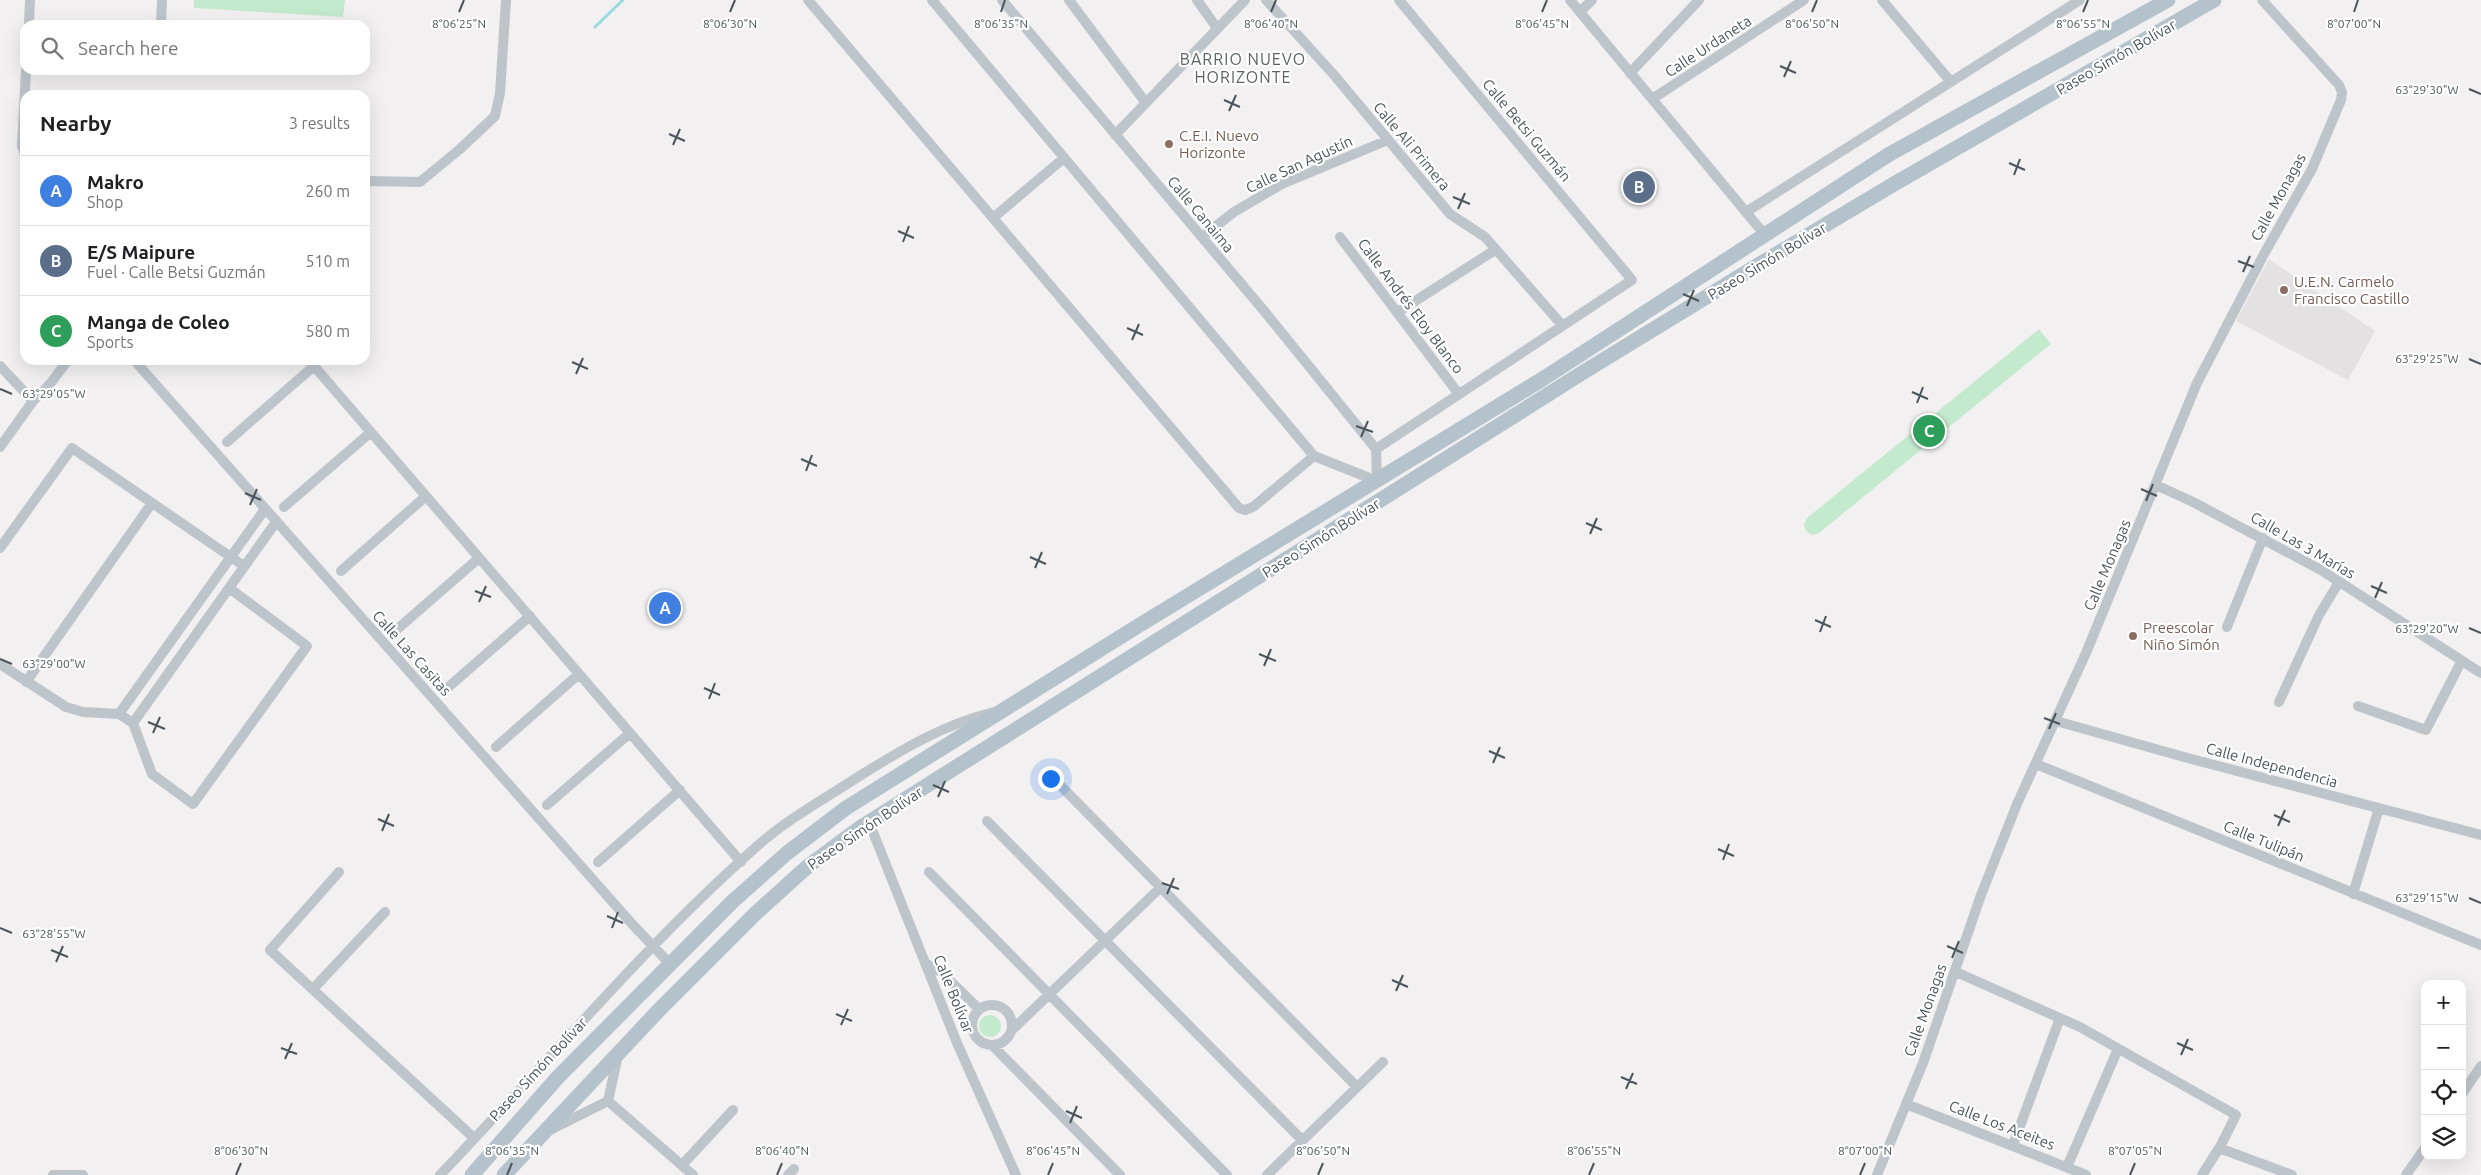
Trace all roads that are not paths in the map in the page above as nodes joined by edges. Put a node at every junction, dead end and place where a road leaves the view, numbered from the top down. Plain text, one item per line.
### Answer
1 (30, 0) edge
2 (162, 0) edge
3 (506, 0) edge
4 (808, 0) edge
5 (932, 0) edge
6 (1002, 0) edge
7 (1069, 0) edge
8 (1197, 0) edge
9 (1245, 0) edge
10 (1266, 0) edge
11 (1399, 0) edge
12 (1570, 0) edge
13 (1592, 0) edge
14 (1699, 0) edge
15 (1804, 0) edge
16 (1882, 0) edge
17 (2080, 0) edge
18 (2168, 0) edge
19 (2214, 0) edge
20 (2262, 0) edge
21 (1580, 12) junction
22 (29, 20) edge
23 (161, 20) edge
24 (1217, 28) junction
25 (1630, 73) junction
26 (26, 75) edge
27 (1951, 82) junction
28 (25, 90) edge
29 (1652, 99) junction
30 (1146, 103) junction
31 (1115, 135) junction
32 (1388, 140) junction
33 (1064, 158) junction
34 (370, 180) edge
35 (1746, 212) junction
36 (993, 218) junction
37 (1765, 235) junction
38 (1202, 237) junction
39 (1340, 237) dead end
40 (1495, 250) junction
41 (1398, 312) junction
42 (1562, 325) junction
43 (64, 365) edge
44 (138, 365) edge
45 (0, 366) edge
46 (1458, 393) junction
47 (33, 401) junction
48 (371, 432) junction
49 (227, 442) dead end
50 (0, 446) edge
51 (1376, 449) junction
52 (1314, 456) junction
53 (1378, 481) junction
54 (2156, 485) junction
55 (426, 496) junction
56 (1387, 497) junction
57 (152, 502) junction
58 (284, 507) dead end
59 (265, 510) junction
60 (276, 522) junction
61 (2263, 538) junction
62 (0, 548) edge
63 (231, 557) junction
64 (479, 558) junction
65 (244, 566) junction
66 (341, 571) dead end
67 (2339, 582) junction
68 (229, 588) junction
69 (530, 616) junction
70 (2227, 627) dead end
71 (394, 632) dead end
72 (2461, 662) junction
73 (0, 664) edge
74 (2481, 673) edge
75 (579, 674) junction
76 (26, 682) junction
77 (446, 690) dead end
78 (2279, 702) dead end
79 (2358, 706) dead end
80 (1002, 710) junction
81 (119, 714) junction
82 (2056, 721) junction
83 (133, 723) junction
84 (630, 733) junction
85 (496, 747) dead end
86 (2036, 764) junction
87 (1056, 780) dead end
88 (680, 790) junction
89 (859, 800) junction
90 (547, 805) dead end
91 (2379, 808) junction
92 (987, 821) dead end
93 (869, 822) junction
94 (2481, 835) edge
95 (598, 862) dead end
96 (741, 862) junction
97 (339, 872) dead end
98 (929, 872) dead end
99 (1161, 887) junction
100 (2353, 894) junction
101 (386, 912) dead end
102 (2481, 945) edge
103 (653, 946) junction
104 (670, 964) junction
105 (926, 964) junction
106 (1956, 972) junction
107 (313, 990) junction
108 (979, 1010) junction
109 (2060, 1018) junction
110 (1012, 1030) junction
111 (993, 1046) junction
112 (2118, 1049) junction
113 (619, 1053) junction
114 (1383, 1062) dead end
115 (2481, 1066) edge
116 (1357, 1087) junction
117 (2466, 1088) edge
118 (608, 1101) junction
119 (1906, 1104) junction
120 (733, 1110) dead end
121 (540, 1135) junction
122 (474, 1138) junction
123 (1302, 1140) junction
124 (2013, 1145) junction
125 (2219, 1148) junction
126 (2421, 1154) edge
127 (682, 1165) junction
128 (2068, 1167) junction
129 (53, 1175) edge
130 (84, 1175) edge
131 (440, 1175) edge
132 (472, 1175) edge
133 (504, 1175) edge
134 (693, 1175) edge
135 (1016, 1175) edge
136 (1120, 1175) edge
137 (1227, 1175) edge
138 (1267, 1175) edge
139 (1877, 1175) edge
140 (2086, 1175) edge
141 (2202, 1175) edge
142 (2292, 1175) edge
143 (2406, 1175) edge

1 - 22 street
2 - 23 street
3 - 34 street
4 - 36 street
5 - 33 street
6 - 31 street, Calle Canaima
7 - 30 street
8 - 24 street
9 - 24 street
10 - 32 street, Calle Ali Primera
11 - 42 street, Calle Betsi Guzmán
12 - 21 street
13 - 21 street
14 - 25 street
15 - 29 street, Calle Urdaneta
16 - 27 street
17 - 27 street
18 - 37 main road, Paseo Simón Bolívar
19 - 56 main road, Paseo Simón Bolívar
20 - 54 street, Calle Monagas
21 - 25 street
24 - 30 street
25 - 29 street
26 - 28 street
27 - 35 street
29 - 35 street
30 - 31 street
31 - 38 street, Calle Canaima
32 - 38 street, Calle San Agustín
32 - 40 street, Calle Ali Primera
33 - 36 street
33 - 52 street
35 - 37 street
36 - 52 street
37 - 53 main road, Paseo Simón Bolívar
38 - 51 street, Calle Canaima
39 - 41 street, Calle Andrés Eloy Blanco
40 - 41 street
40 - 42 street, Calle Ali Primera
41 - 46 street, Calle Andrés Eloy Blanco
42 - 46 street
43 - 47 street
44 - 59 street, Calle Las Casitas
45 - 47 street
46 - 51 street
47 - 50 street
48 - 49 street
48 - 55 street
48 - 58 street
51 - 53 street
52 - 53 street
53 - 56 main road
53 - 80 main road, Paseo Simón Bolívar
54 - 61 street, Calle Las 3 Marías
54 - 82 street, Calle Monagas
55 - 64 street
55 - 66 street
56 - 93 main road, Paseo Simón Bolívar
57 - 62 street
57 - 63 street
57 - 76 street
59 - 60 street, Calle Las Casitas
59 - 63 street
60 - 65 street
60 - 103 street, Calle Las Casitas
61 - 67 street, Calle Las 3 Marías
61 - 70 street
63 - 65 street
63 - 81 street
64 - 69 street
64 - 71 street
65 - 68 street
67 - 72 street, Calle Las 3 Marías
67 - 78 street
68 - 83 street
68 - 83 street
69 - 75 street
69 - 77 street
72 - 74 street, Calle Las 3 Marías
72 - 79 street
73 - 76 street
75 - 84 street
75 - 85 street
76 - 81 street
80 - 89 main road, Paseo Simón Bolívar
80 - 96 street, Paseo Simón Bolívar
81 - 83 street
82 - 86 street, Calle Monagas
82 - 91 street, Calle Independencia
84 - 88 street
84 - 90 street
86 - 100 street, Calle Tulipán
86 - 106 street, Calle Monagas
87 - 99 street
88 - 95 street
88 - 96 street
89 - 93 main road
89 - 104 main road, Paseo Simón Bolívar
91 - 94 street, Calle Independencia
91 - 100 street
92 - 123 street
93 - 105 street, Calle Bolívar
93 - 113 main road, Paseo Simón Bolívar
96 - 103 street, Paseo Simón Bolívar
97 - 107 street
98 - 137 street
99 - 110 street
99 - 116 street
100 - 102 street, Calle Tulipán
101 - 107 street
103 - 104 street, Calle Las Casitas
103 - 122 street, Paseo Simón Bolívar
104 - 132 main road, Paseo Simón Bolívar
105 - 108 street
105 - 135 street, Calle Bolívar
106 - 109 street
106 - 119 street, Calle Monagas
107 - 122 street
108 - 110 street
108 - 111 street
109 - 112 street
109 - 124 street
110 - 111 street
111 - 136 street
112 - 125 street
112 - 128 street
113 - 118 street
113 - 121 main road, Paseo Simón Bolívar
114 - 116 street
115 - 117 street
116 - 123 street
118 - 121 street
118 - 127 street
119 - 124 street, Calle Los Aceites
119 - 139 street, Calle Monagas
120 - 127 street
121 - 133 main road, Paseo Simón Bolívar
122 - 131 street, Paseo Simón Bolívar
123 - 138 street
124 - 128 street, Calle Los Aceites
125 - 141 street
125 - 142 street
126 - 143 street
127 - 134 street
128 - 140 street, Calle Los Aceites
129 - 130 street

